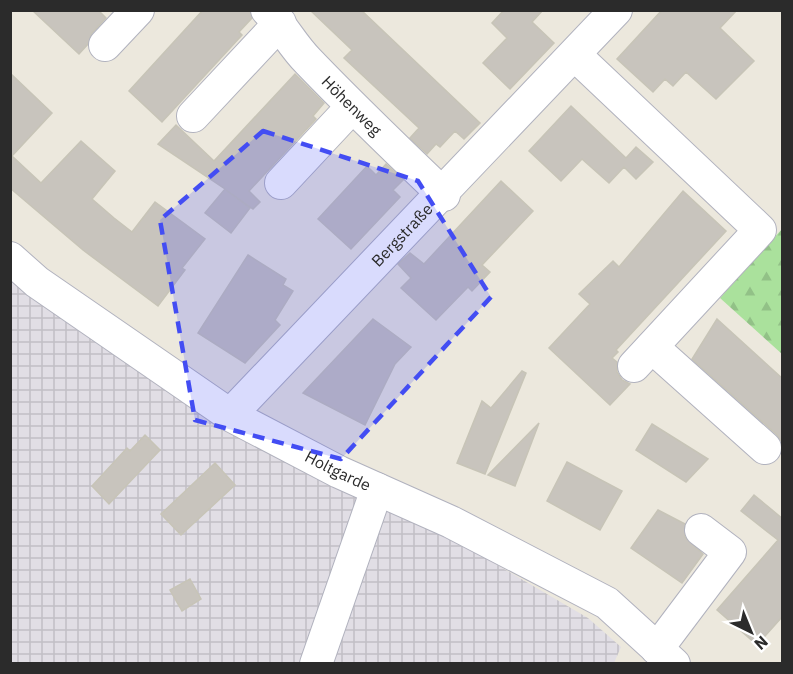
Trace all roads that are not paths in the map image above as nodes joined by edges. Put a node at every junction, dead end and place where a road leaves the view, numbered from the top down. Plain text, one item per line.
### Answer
1 (138, 10) edge
2 (616, 10) edge
3 (274, 17) edge
4 (105, 45) dead end
5 (575, 55) junction
6 (352, 107) junction
7 (193, 116) dead end
8 (281, 183) dead end
9 (444, 195) junction
10 (10, 258) edge
11 (231, 415) junction
12 (765, 448) dead end
13 (377, 489) junction
14 (701, 530) dead end
15 (665, 656) edge
16 (316, 663) edge

1 - 4 street
2 - 5 street, Bergstraße
3 - 6 street, Höhenweg
3 - 7 street
5 - 9 street, Bergstraße
5 - 12 street
6 - 8 street
6 - 9 street, Höhenweg
9 - 11 street, Bergstraße
10 - 11 street, Holtgarde
11 - 13 street, Holtgarde
13 - 15 street, Holtgarde
13 - 16 street
14 - 15 street

